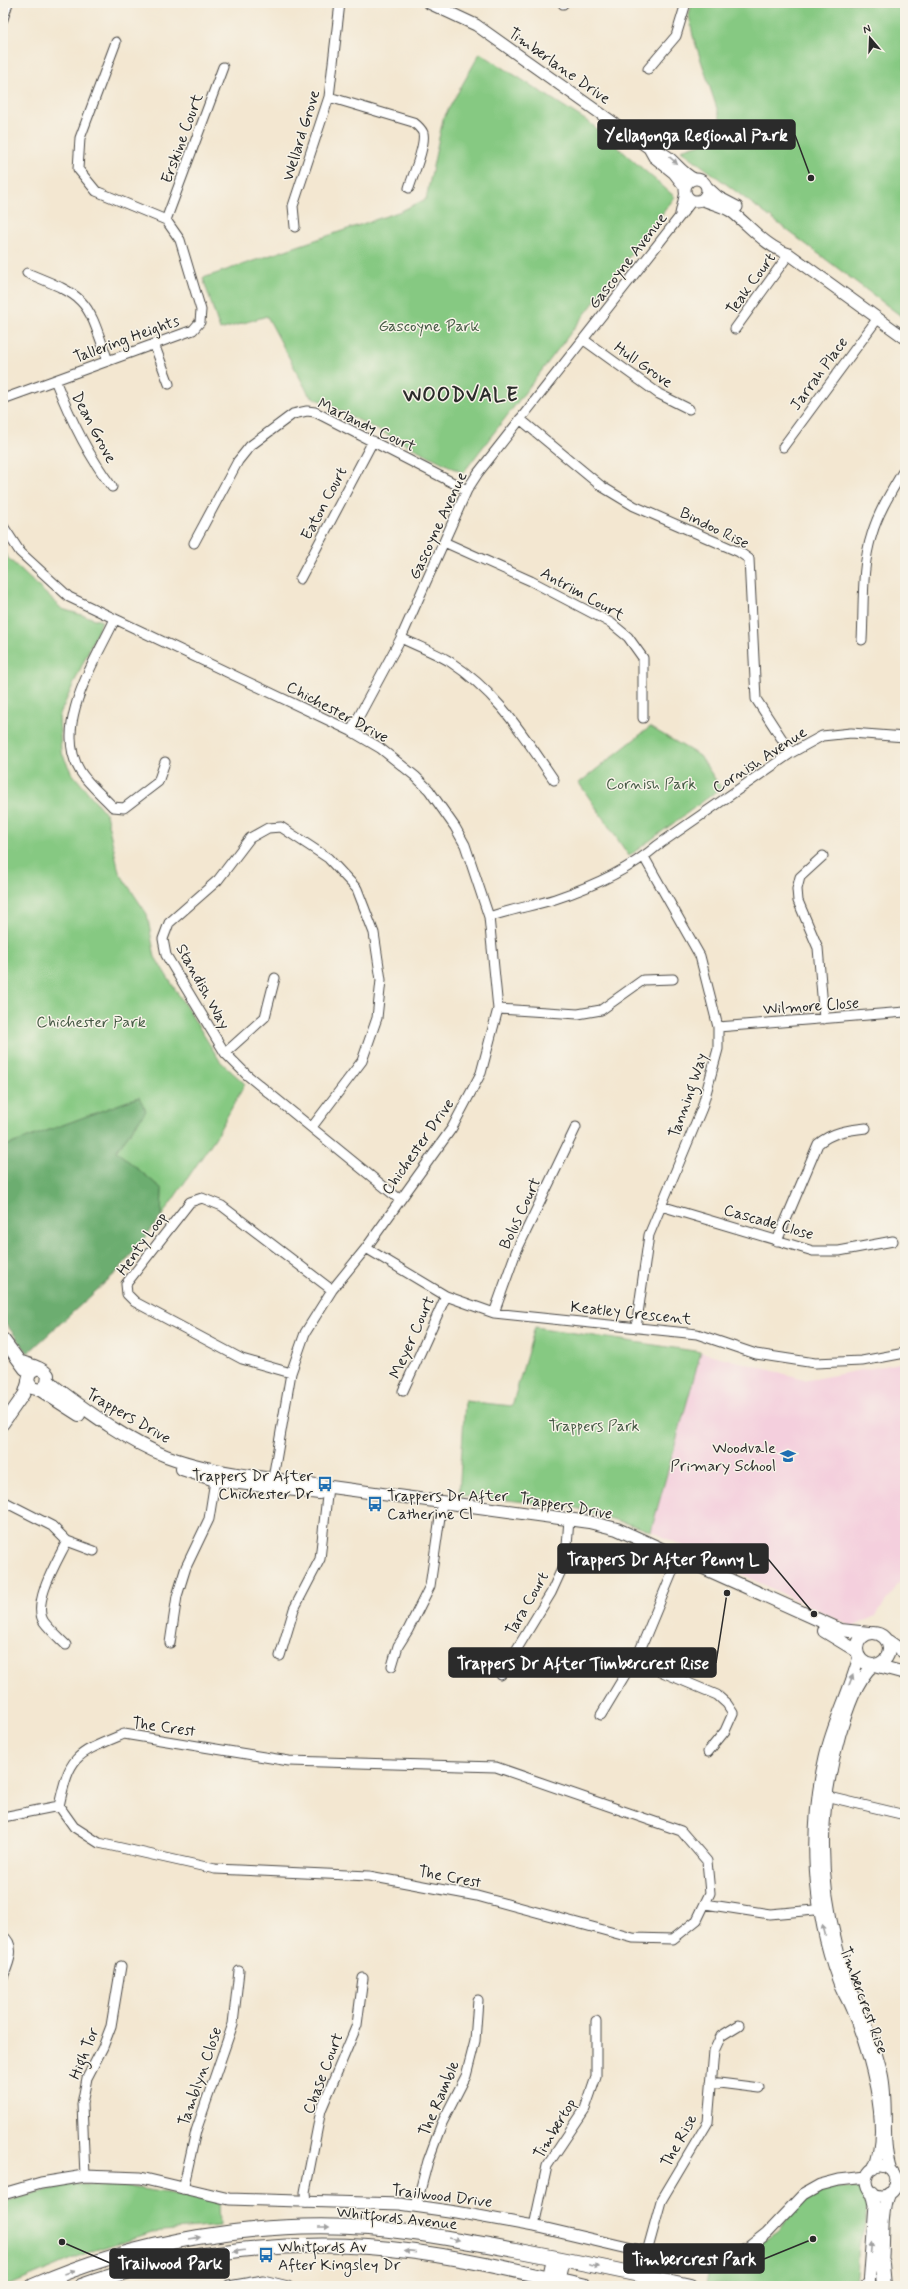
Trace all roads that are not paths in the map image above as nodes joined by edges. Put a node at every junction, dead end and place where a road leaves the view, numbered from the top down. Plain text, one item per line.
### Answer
1 (8, 3) edge
2 (340, 3) edge
3 (429, 3) edge
4 (686, 3) edge
5 (3, 19) edge
6 (116, 42) dead end
7 (223, 67) dead end
8 (648, 69) dead end
9 (329, 97) junction
10 (648, 148) junction
11 (694, 179) junction
12 (707, 187) junction
13 (409, 188) dead end
14 (685, 189) junction
15 (698, 200) junction
16 (680, 216) junction
17 (166, 220) junction
18 (295, 227) dead end
19 (789, 254) junction
20 (27, 273) dead end
21 (878, 318) junction
22 (735, 329) dead end
23 (905, 338) edge
24 (584, 340) junction
25 (154, 344) junction
26 (108, 361) junction
27 (55, 380) junction
28 (169, 384) dead end
29 (3, 399) edge
30 (689, 409) dead end
31 (520, 419) junction
32 (373, 441) junction
33 (783, 447) dead end
34 (905, 468) edge
35 (112, 487) dead end
36 (467, 490) junction
37 (3, 526) edge
38 (444, 542) junction
39 (194, 543) dead end
40 (300, 579) dead end
41 (115, 619) junction
42 (402, 638) junction
43 (862, 640) dead end
44 (643, 718) dead end
45 (351, 731) junction
46 (905, 737) edge
47 (791, 753) junction
48 (164, 762) dead end
49 (554, 780) dead end
50 (823, 856) dead end
51 (644, 857) junction
52 (489, 917) junction
53 (275, 978) dead end
54 (673, 979) dead end
55 (498, 1009) junction
56 (905, 1012) edge
57 (824, 1019) junction
58 (718, 1027) junction
59 (225, 1053) junction
60 (312, 1127) junction
61 (576, 1127) dead end
62 (866, 1128) dead end
63 (399, 1199) junction
64 (661, 1206) junction
65 (777, 1241) junction
66 (894, 1241) dead end
67 (366, 1248) junction
68 (332, 1290) junction
69 (446, 1296) junction
70 (494, 1313) junction
71 (636, 1328) junction
72 (3, 1339) edge
73 (905, 1353) edge
74 (22, 1362) junction
75 (38, 1368) junction
76 (291, 1373) junction
77 (48, 1380) junction
78 (33, 1384) junction
79 (403, 1391) dead end
80 (3, 1424) edge
81 (216, 1475) junction
82 (272, 1483) junction
83 (327, 1491) junction
84 (3, 1501) edge
85 (442, 1506) junction
86 (568, 1522) junction
87 (67, 1541) junction
88 (94, 1551) dead end
89 (677, 1559) junction
90 (869, 1633) junction
91 (888, 1641) junction
92 (170, 1643) dead end
93 (66, 1645) dead end
94 (905, 1653) edge
95 (858, 1654) junction
96 (280, 1656) dead end
97 (634, 1660) junction
98 (875, 1665) junction
99 (392, 1666) dead end
100 (905, 1674) edge
101 (501, 1675) dead end
102 (601, 1715) dead end
103 (708, 1752) dead end
104 (822, 1796) junction
105 (59, 1806) junction
106 (905, 1815) edge
107 (3, 1817) edge
108 (704, 1904) junction
109 (823, 1910) junction
110 (3, 1936) edge
111 (121, 1966) dead end
112 (239, 1971) dead end
113 (3, 1977) edge
114 (363, 1978) dead end
115 (478, 2000) dead end
116 (596, 2022) dead end
117 (739, 2025) dead end
118 (711, 2082) junction
119 (760, 2088) dead end
120 (891, 2170) junction
121 (85, 2176) junction
122 (870, 2181) junction
123 (183, 2189) junction
124 (889, 2193) junction
125 (3, 2194) edge
126 (306, 2202) junction
127 (416, 2206) junction
128 (534, 2226) junction
129 (647, 2252) junction
130 (558, 2259) junction
131 (882, 2264) junction
132 (531, 2280) edge
133 (553, 2283) edge
134 (33, 2286) edge
135 (82, 2286) edge
136 (230, 2286) edge
137 (288, 2286) edge
138 (586, 2286) edge
139 (690, 2286) edge
140 (871, 2286) edge
141 (884, 2286) edge

1 - 5 street
2 - 9 street, Wellard Grove
3 - 10 street, Timberlane Drive
4 - 8 street
6 - 17 street
7 - 17 street, Erskine Court
9 - 13 street
9 - 18 street, Wellard Grove
10 -> 11 street, Timberlane Drive
10 - 14 street, Timberlane Drive
11 - 12 street
11 - 14 street
12 - 15 street
12 - 19 street
14 - 15 street
14 - 16 street, Gascoyne Avenue
15 - 16 street, Gascoyne Avenue
15 - 19 street
16 - 24 street, Gascoyne Avenue
17 - 25 street, Tallering Heights
19 - 21 street
19 - 22 street, Teak Court
20 - 26 street
21 - 23 street
21 - 33 street, Jarrah Place
24 - 30 street, Hull Grove
24 - 31 street, Gascoyne Avenue
25 - 26 street, Tallering Heights
25 - 28 street
26 - 27 street, Tallering Heights
27 - 29 street, Tallering Heights
27 - 35 street, Dean Grove
31 - 36 street, Gascoyne Avenue
31 - 47 street, Bindoo Rise
32 - 36 street, Marlandy Court
32 - 39 street, Marlandy Court
32 - 40 street, Eaton Court
34 - 43 street
36 - 38 street, Gascoyne Avenue
37 - 41 street, Chichester Drive
38 - 42 street, Gascoyne Avenue
38 - 44 street, Antrim Court
41 - 45 street, Chichester Drive
41 - 48 street
42 - 45 street, Gascoyne Avenue
42 - 49 street
45 - 52 street, Chichester Drive
46 - 47 street, Cornish Avenue
47 - 51 street, Cornish Avenue
50 - 57 street
51 - 52 street, Cornish Avenue
51 - 58 street, Tanning Way
52 - 55 street, Chichester Drive
53 - 59 street
54 - 55 street
55 - 63 street, Chichester Drive
56 - 57 street, Wilmore Close
57 - 58 street, Wilmore Close
58 - 64 street, Tanning Way
59 - 60 street, Standish Way
59 - 60 street, Standish Way
60 - 63 street, Standish Way
61 - 70 street, Bolus Court
62 - 65 street
63 - 67 street, Chichester Drive
64 - 65 street, Cascade Close
64 - 71 street, Tanning Way
65 - 66 street, Cascade Close
67 - 68 street, Chichester Drive
67 - 69 street, Keatley Crescent
68 - 76 street, Chichester Drive
68 - 76 street, Henty Loop
69 - 70 street, Keatley Crescent
69 - 79 street, Meyer Court
70 - 71 street, Keatley Crescent
71 - 73 street, Keatley Crescent
72 - 74 main road
74 - 75 main road
74 - 78 main road
75 - 77 main road
75 - 78 main road
76 - 82 street, Chichester Drive
77 - 78 main road
77 - 81 main road, Trappers Drive
78 - 80 street
78 - 81 main road, Trappers Drive
81 - 82 main road, Trappers Drive
81 - 92 street
82 - 83 main road, Trappers Drive
83 - 85 main road, Trappers Drive
83 - 96 street
84 - 87 street
85 - 86 main road, Trappers Drive
85 - 99 street
86 - 89 main road, Trappers Drive
86 - 101 street, Tara Court
87 - 88 street
87 - 93 street
89 - 90 main road, Trappers Drive
89 - 95 main road, Trappers Drive
89 - 97 street
90 - 91 main road
90 - 95 main road
91 - 94 main road
91 - 98 main road
95 - 98 main road
104 -> 95 street, Timbercrest Rise
97 - 102 street
97 - 103 street
98 - 100 main road
98 - 104 street, Timbercrest Rise
104 - 106 street
104 - 109 street, Timbercrest Rise
105 - 107 street
105 - 108 street, The Crest
105 - 108 street, The Crest
108 - 109 street
109 - 120 street, Timbercrest Rise
122 -> 109 street, Timbercrest Rise
110 - 113 street
111 - 121 street, High Tor
112 - 123 street, Tamblyn Close
114 - 126 street, Chase Court
115 - 127 street, The Ramble
116 - 128 street, Timbertop
117 - 118 street, The Rise
118 - 119 street
118 - 129 street, The Rise
120 - 122 street
120 - 124 street
121 - 123 street, Trailwood Drive
121 - 125 street, Trailwood Drive
122 - 124 street
122 - 129 street, Trailwood Drive
140 -> 122 street, Timbercrest Rise
123 - 126 street, Trailwood Drive
124 - 131 street, Timbercrest Rise
126 - 127 street, Trailwood Drive
127 - 128 street, Trailwood Drive
128 - 129 street, Trailwood Drive
130 - 133 main road
134 -> 130 main road, Whitfords Avenue
130 -> 139 main road, Whitfords Avenue
131 - 140 street, Timbercrest Rise
131 - 141 main road
132 - 133 main road, Whitfords Avenue
132 -> 135 main road, Whitfords Avenue
133 - 138 main road, Whitfords Avenue
136 - 137 street

